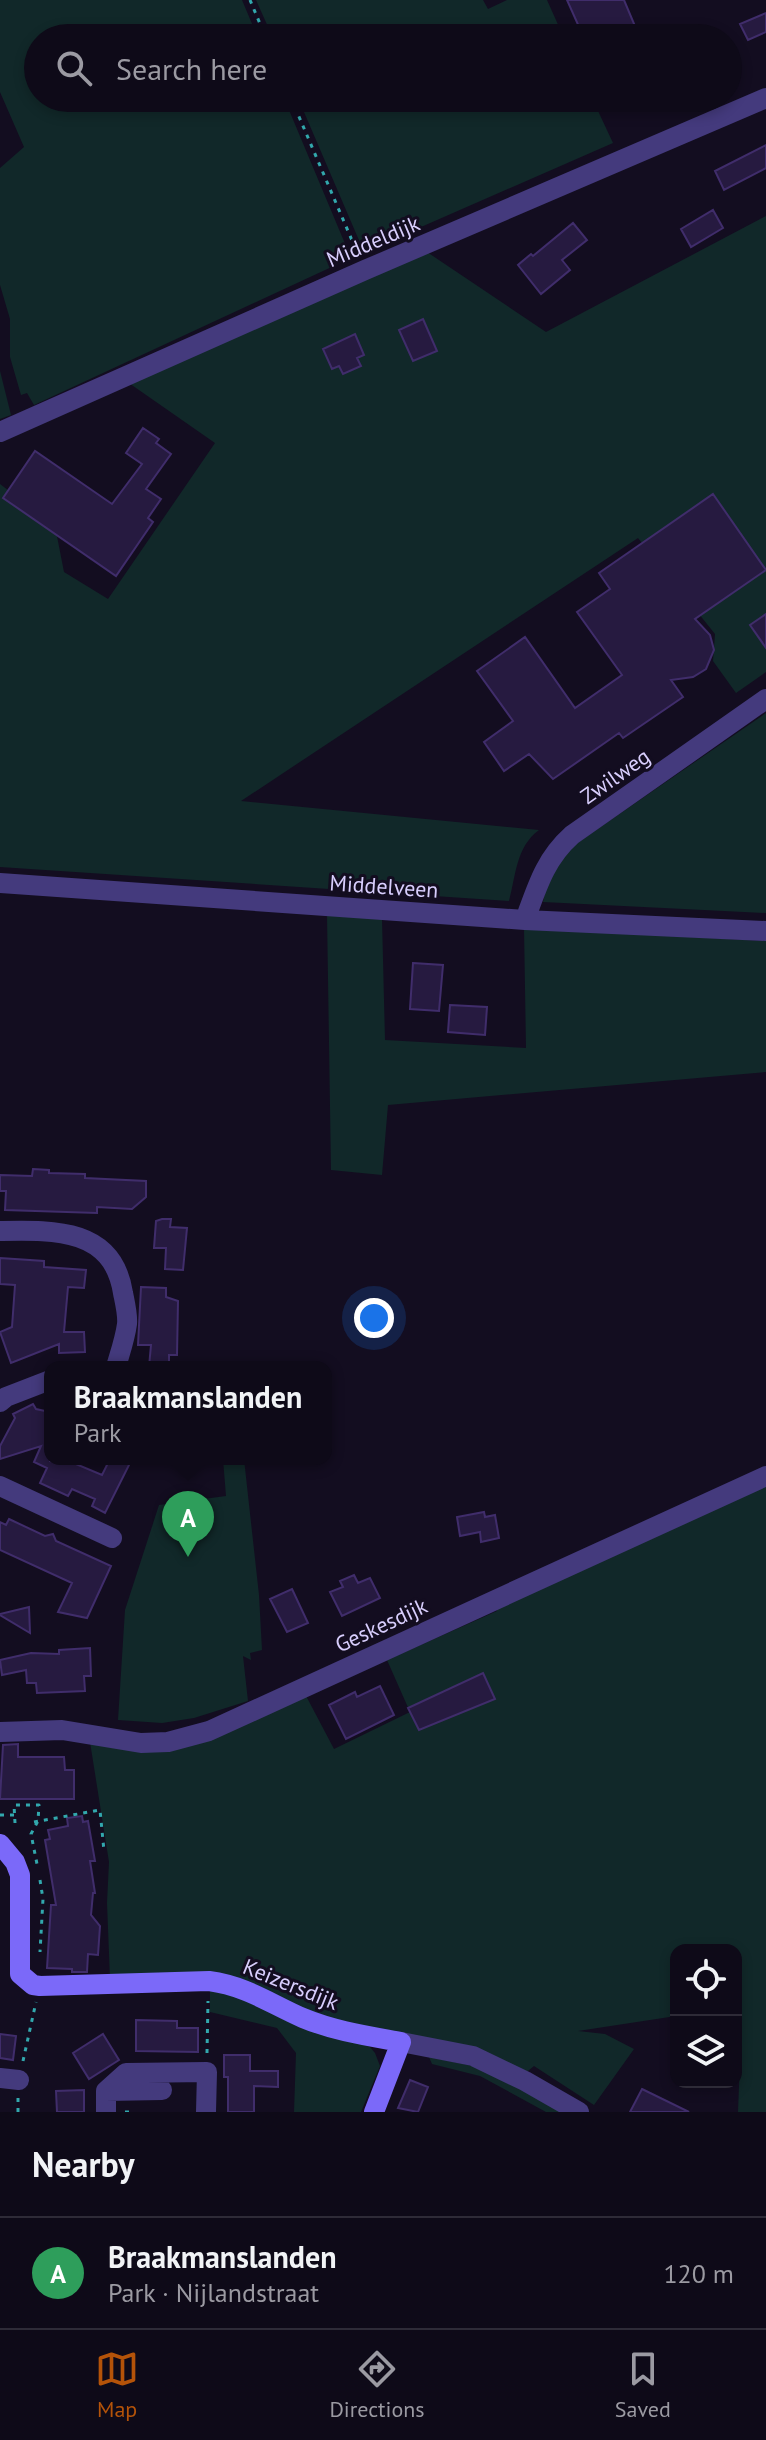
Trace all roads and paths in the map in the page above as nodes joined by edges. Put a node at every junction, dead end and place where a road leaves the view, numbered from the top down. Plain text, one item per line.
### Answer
1 (250, 0) edge
2 (260, 24) edge
3 (766, 98) edge
4 (742, 108) edge
5 (297, 112) edge
6 (733, 112) edge
7 (365, 270) junction
8 (0, 432) edge
9 (766, 699) edge
10 (0, 883) edge
11 (525, 920) junction
12 (766, 931) edge
13 (0, 1231) edge
14 (117, 1361) edge
15 (44, 1382) edge
16 (0, 1402) edge
17 (766, 1476) edge
18 (0, 1486) edge
19 (112, 1538) dead end
20 (0, 1732) edge
21 (14, 1805) dead end
22 (0, 1815) edge
23 (14, 1815) junction
24 (34, 1822) dead end
25 (15, 1823) dead end
26 (0, 1844) edge
27 (104, 1851) dead end
28 (40, 1986) junction
29 (207, 2015) dead end
30 (401, 2042) junction
31 (207, 2072) junction
32 (10, 2079) edge
33 (162, 2081) junction
34 (106, 2112) edge
35 (161, 2112) edge
36 (206, 2112) edge
37 (374, 2112) edge
38 (579, 2112) edge

1 - 2 path
3 - 4 street, Middeldijk
5 - 7 path
6 - 7 street, Middeldijk
7 - 8 street, Middeldijk
9 - 11 street, Zwilweg
10 - 11 street, Middelveen
11 - 12 street, Middelveen
13 - 14 street
15 - 16 street
17 - 20 street, Geskesdijk
18 - 19 street
21 - 23 path
22 - 23 path
23 - 25 path
24 - 27 path
26 - 28 street
28 - 30 street, Keizersdijk
28 - 32 path
29 - 31 path
30 - 37 street
30 - 38 street, Keizersdijk
31 - 33 street
31 - 36 street
33 - 34 street
33 - 35 street

